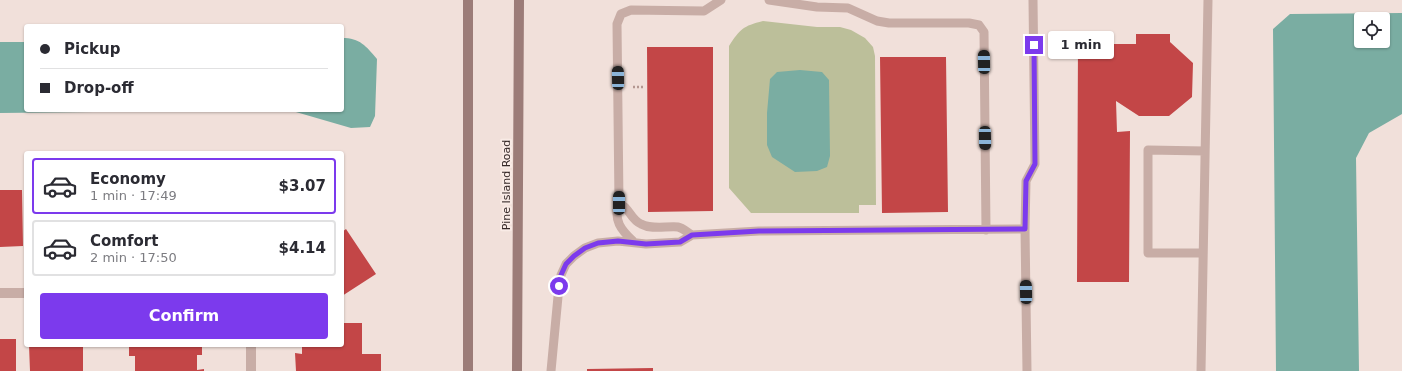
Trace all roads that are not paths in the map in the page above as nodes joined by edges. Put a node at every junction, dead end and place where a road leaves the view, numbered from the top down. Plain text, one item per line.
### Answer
1 (468, 0) edge
2 (519, 0) edge
3 (721, 0) edge
4 (769, 0) edge
5 (1033, 0) edge
6 (1208, 0) edge
7 (1205, 151) junction
8 (619, 203) junction
9 (1025, 229) junction
10 (986, 230) junction
11 (692, 235) junction
12 (633, 242) junction
13 (1203, 253) junction
14 (0, 293) edge
15 (24, 293) edge
16 (251, 347) edge
17 (251, 371) edge
18 (468, 371) edge
19 (517, 371) edge
20 (550, 371) edge
21 (1028, 371) edge
22 (1201, 371) edge

1 - 18 main road
2 - 19 main road, Pine Island Road
3 - 8 lane
4 - 10 lane
5 - 9 lane
6 - 7 lane
7 - 13 lane
7 - 13 lane
8 - 11 lane
8 - 12 lane
9 - 10 lane
9 - 21 lane
10 - 11 lane
11 - 12 lane
12 - 20 lane
13 - 22 lane
14 - 15 street
16 - 17 street

